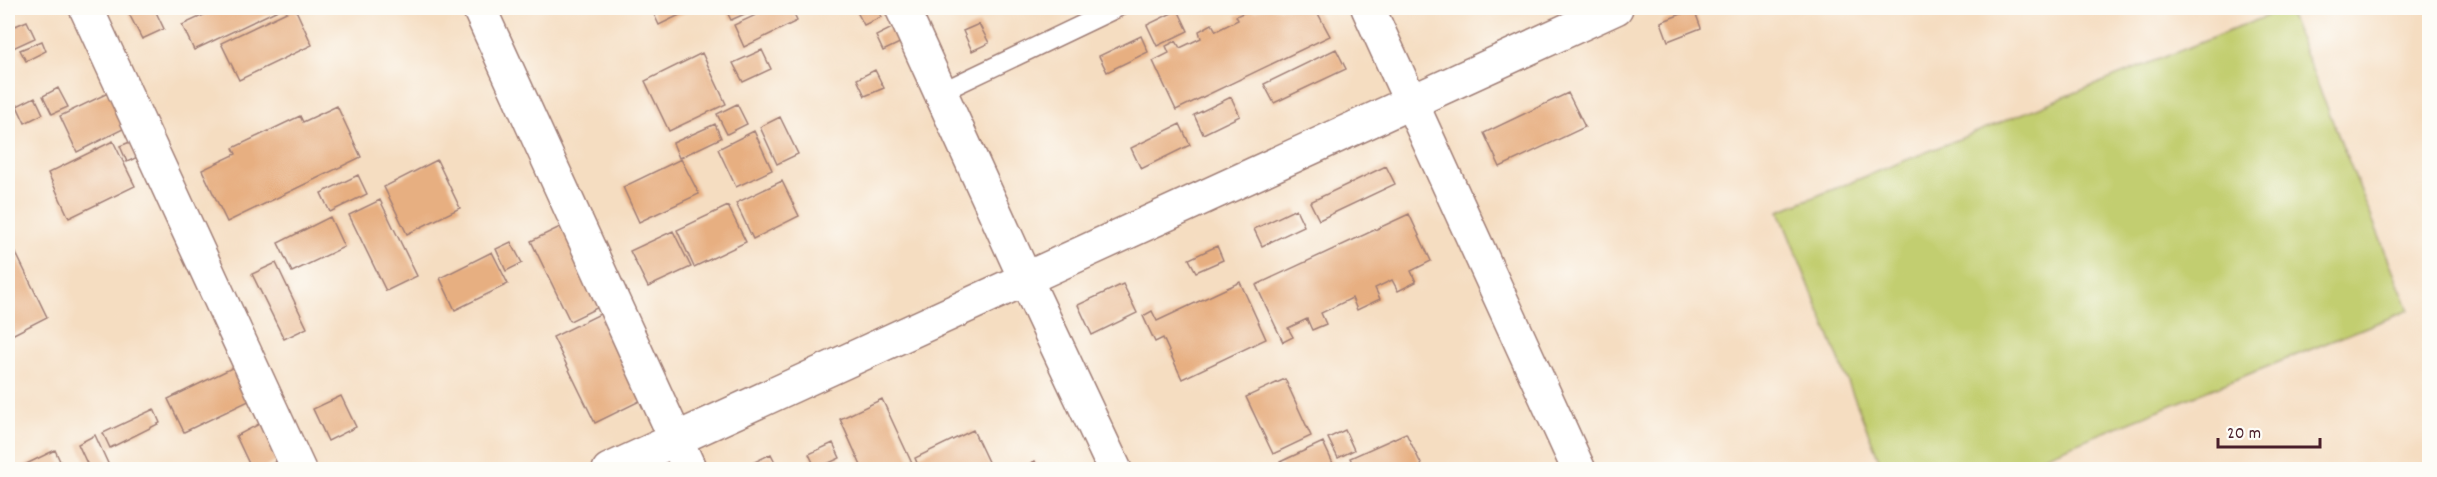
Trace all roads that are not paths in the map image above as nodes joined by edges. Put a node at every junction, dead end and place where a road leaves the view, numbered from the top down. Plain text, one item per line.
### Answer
1 (86, 8) edge
2 (479, 8) edge
3 (902, 8) edge
4 (1117, 8) edge
5 (1368, 8) edge
6 (1616, 8) edge
7 (941, 92) junction
8 (1410, 102) junction
9 (1025, 279) junction
10 (676, 439) junction
11 (299, 470) edge
12 (609, 470) edge
13 (690, 470) edge
14 (1115, 470) edge
15 (1578, 470) edge

1 - 11 street
2 - 10 street
3 - 7 street
4 - 7 lane
5 - 8 street
6 - 8 street
7 - 9 street
8 - 9 street
8 - 15 street
9 - 10 street
9 - 14 street
10 - 12 street
10 - 13 street

